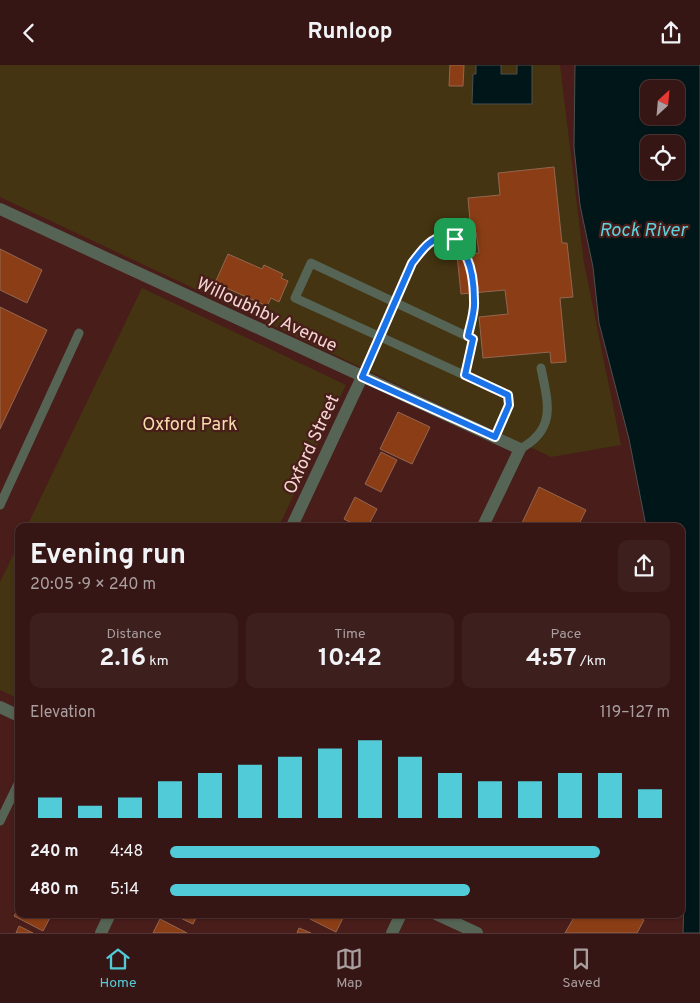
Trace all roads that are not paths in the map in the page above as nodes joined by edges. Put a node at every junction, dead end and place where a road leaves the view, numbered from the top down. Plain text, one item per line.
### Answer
1 (0, 209) edge
2 (396, 303) junction
3 (79, 333) dead end
4 (468, 336) junction
5 (381, 337) junction
6 (541, 368) dead end
7 (465, 375) junction
8 (362, 377) junction
9 (495, 437) junction
10 (520, 449) junction
11 (0, 505) edge
12 (293, 523) edge
13 (484, 523) edge
14 (0, 707) edge
15 (15, 714) edge
16 (15, 790) edge
17 (0, 821) edge
18 (108, 918) edge
19 (399, 918) edge
20 (445, 918) edge
21 (101, 933) edge
22 (392, 933) edge
23 (477, 933) edge

1 - 8 street, Willoubhby Avenue
2 - 4 lane
2 - 4 lane
2 - 5 lane
2 - 5 lane
3 - 11 lane
4 - 7 lane
5 - 7 lane
5 - 8 lane
6 - 10 lane
7 - 9 lane
8 - 9 street, Willoubhby Avenue
8 - 12 street, Oxford Street
9 - 10 street, Willoubhby Avenue
10 - 13 street
14 - 15 street
16 - 17 lane
18 - 21 street
19 - 22 street
20 - 23 street

